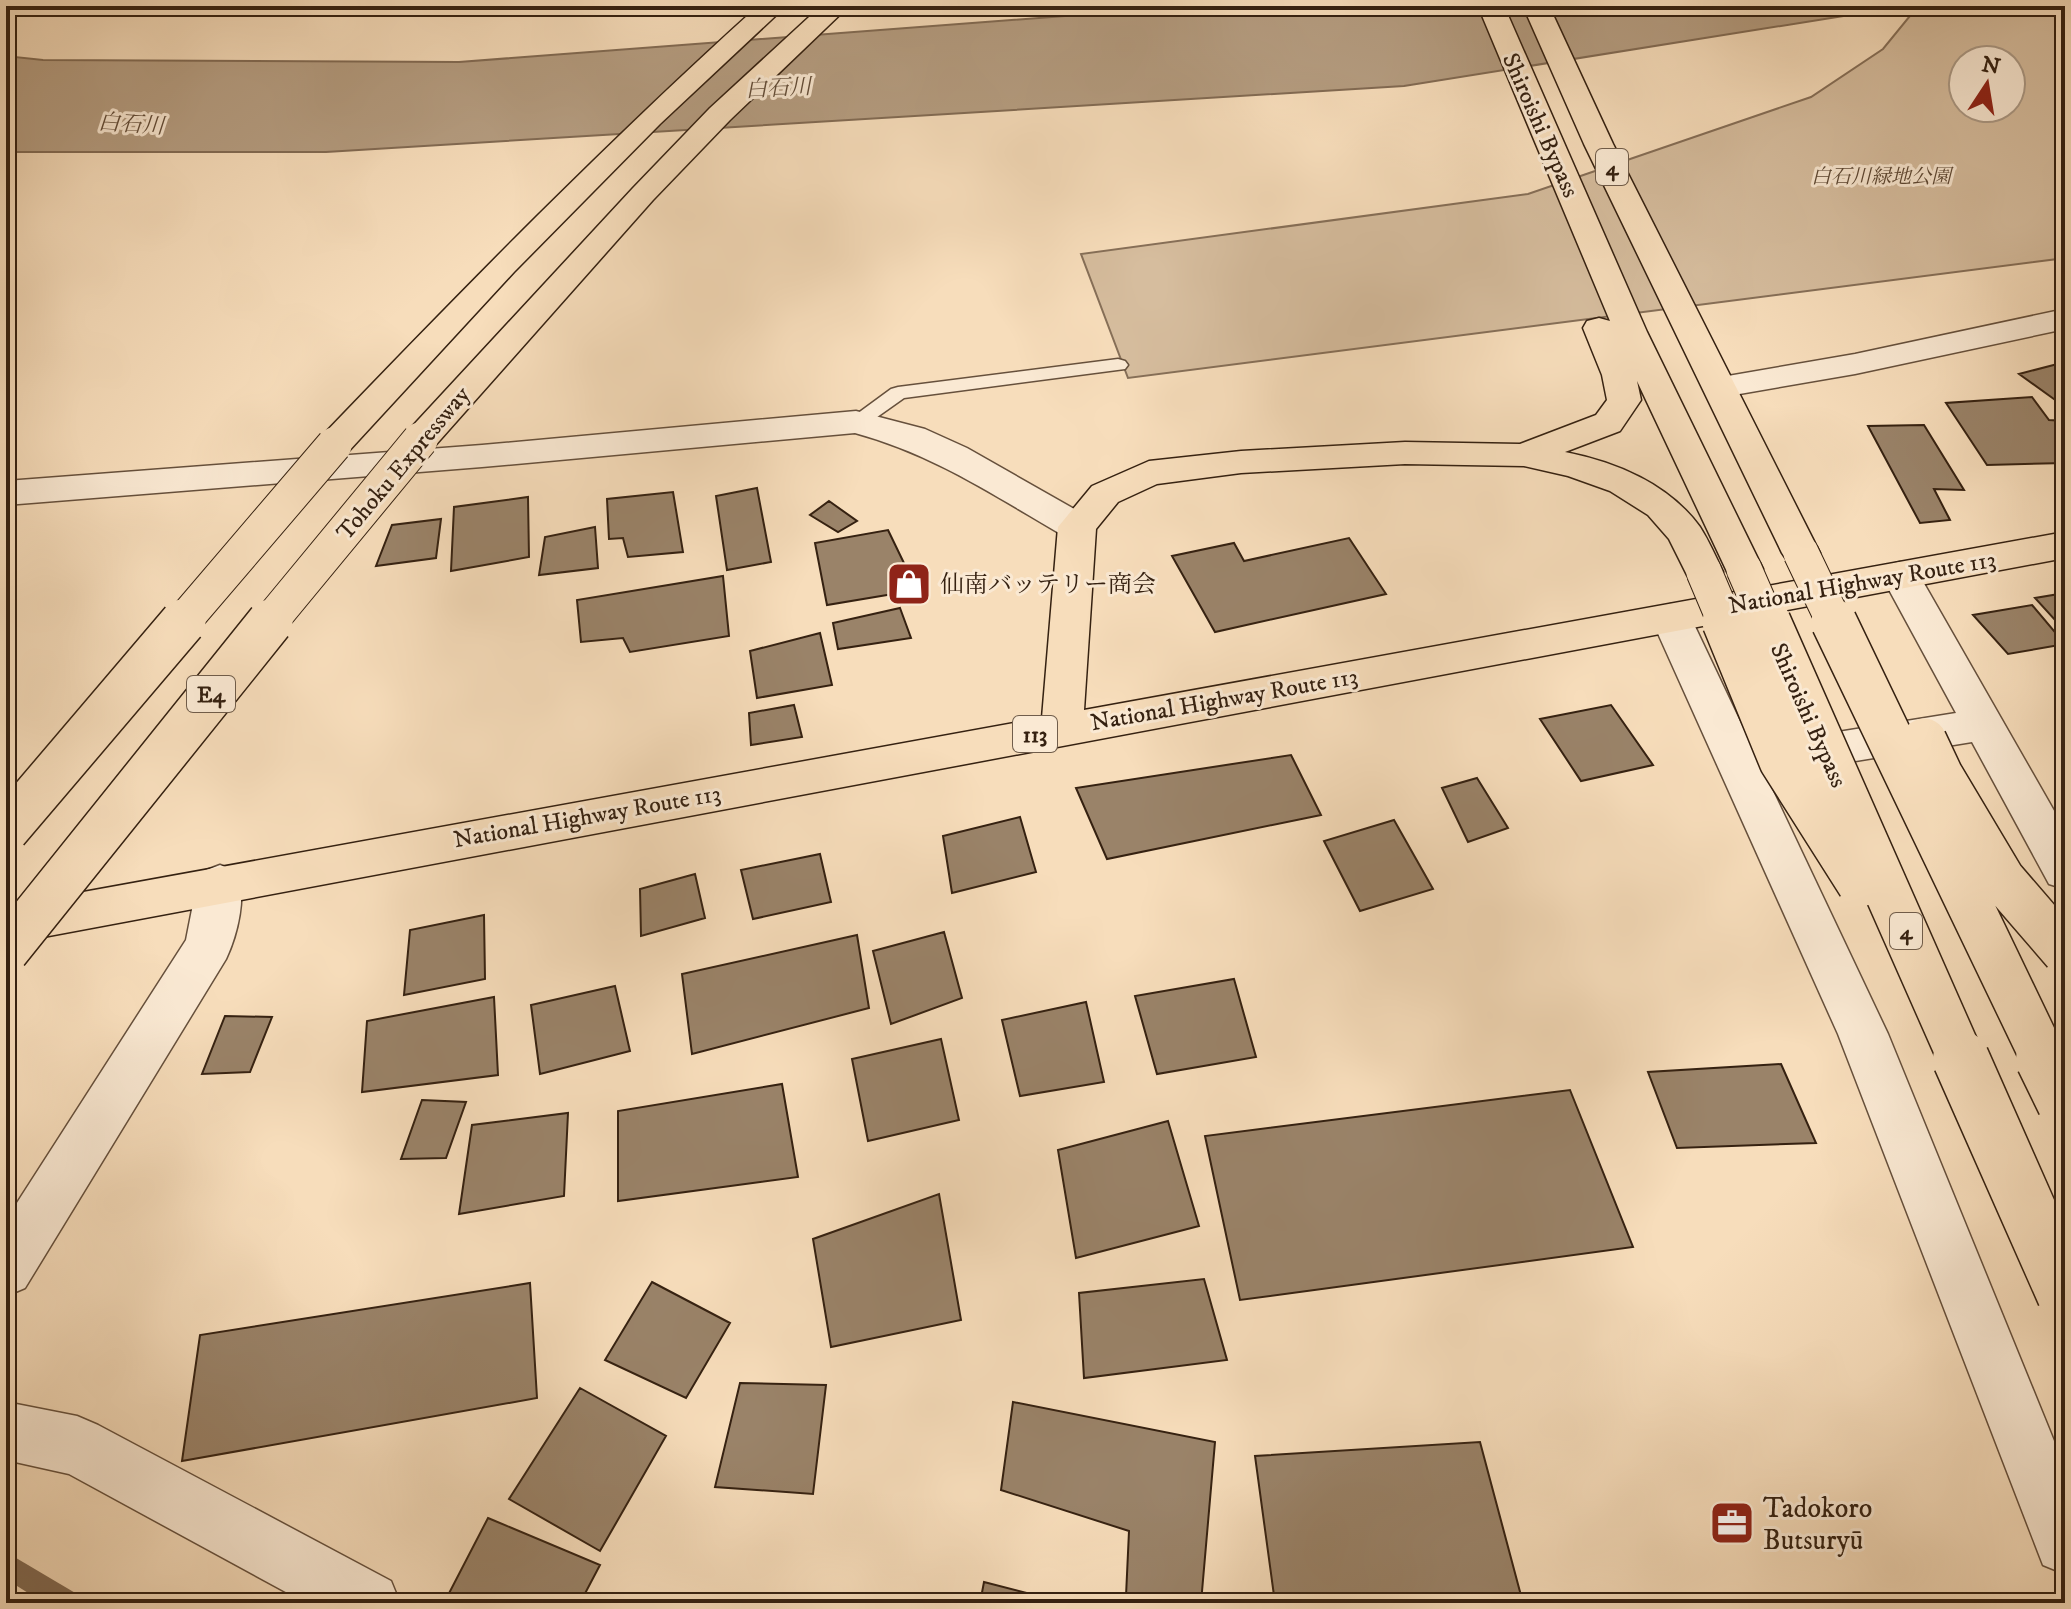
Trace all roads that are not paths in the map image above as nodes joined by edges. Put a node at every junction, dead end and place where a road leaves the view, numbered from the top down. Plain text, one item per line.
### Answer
1 (773, 6) edge
2 (836, 6) edge
3 (1462, 6) edge
4 (1491, 6) edge
5 (1536, 6) edge
6 (1559, 235) dead end
7 (2065, 319) edge
8 (1607, 324) junction
9 (1118, 365) dead end
10 (1722, 387) junction
11 (856, 422) junction
12 (1524, 455) junction
13 (6, 493) edge
14 (1077, 527) junction
15 (2065, 545) edge
16 (1816, 550) junction
17 (1724, 571) junction
18 (1900, 575) junction
19 (1671, 618) junction
20 (1981, 725) junction
21 (1062, 729) junction
22 (1738, 764) junction
23 (6, 830) edge
24 (2065, 871) edge
25 (220, 884) junction
26 (6, 925) edge
27 (6, 951) edge
28 (2065, 952) edge
29 (2065, 1102) edge
30 (6, 1269) edge
31 (2065, 1294) edge
32 (6, 1431) edge
33 (2065, 1543) edge
34 (369, 1603) edge

1 - 23 highway, bridge
2 - 27 highway, Tohoku Expressway / E4, bridge
3 - 6 highway
4 - 8 highway, Shiroishi Bypass / 4
5 - 10 highway, Shiroishi Bypass / 4
7 - 10 street
8 - 12 highway
8 - 17 highway, Shiroishi Bypass / 4
9 - 11 lane
10 - 16 highway, Shiroishi Bypass / 4
11 - 13 street
11 - 14 street
12 - 14 highway
12 - 17 highway
14 - 21 highway
15 - 18 highway, National Highway Route 113 / 113
16 - 28 highway, bridge
16 - 29 highway, bridge
17 - 31 highway, Shiroishi Bypass / 4, bridge
18 - 19 highway, National Highway Route 113 / 113
18 - 20 street
19 - 21 highway, National Highway Route 113 / 113
19 - 22 street
20 - 22 street
20 - 24 street
21 - 25 highway, National Highway Route 113 / 113
22 - 33 street
25 - 26 highway, National Highway Route 113 / 113
25 - 30 street
32 - 34 street

